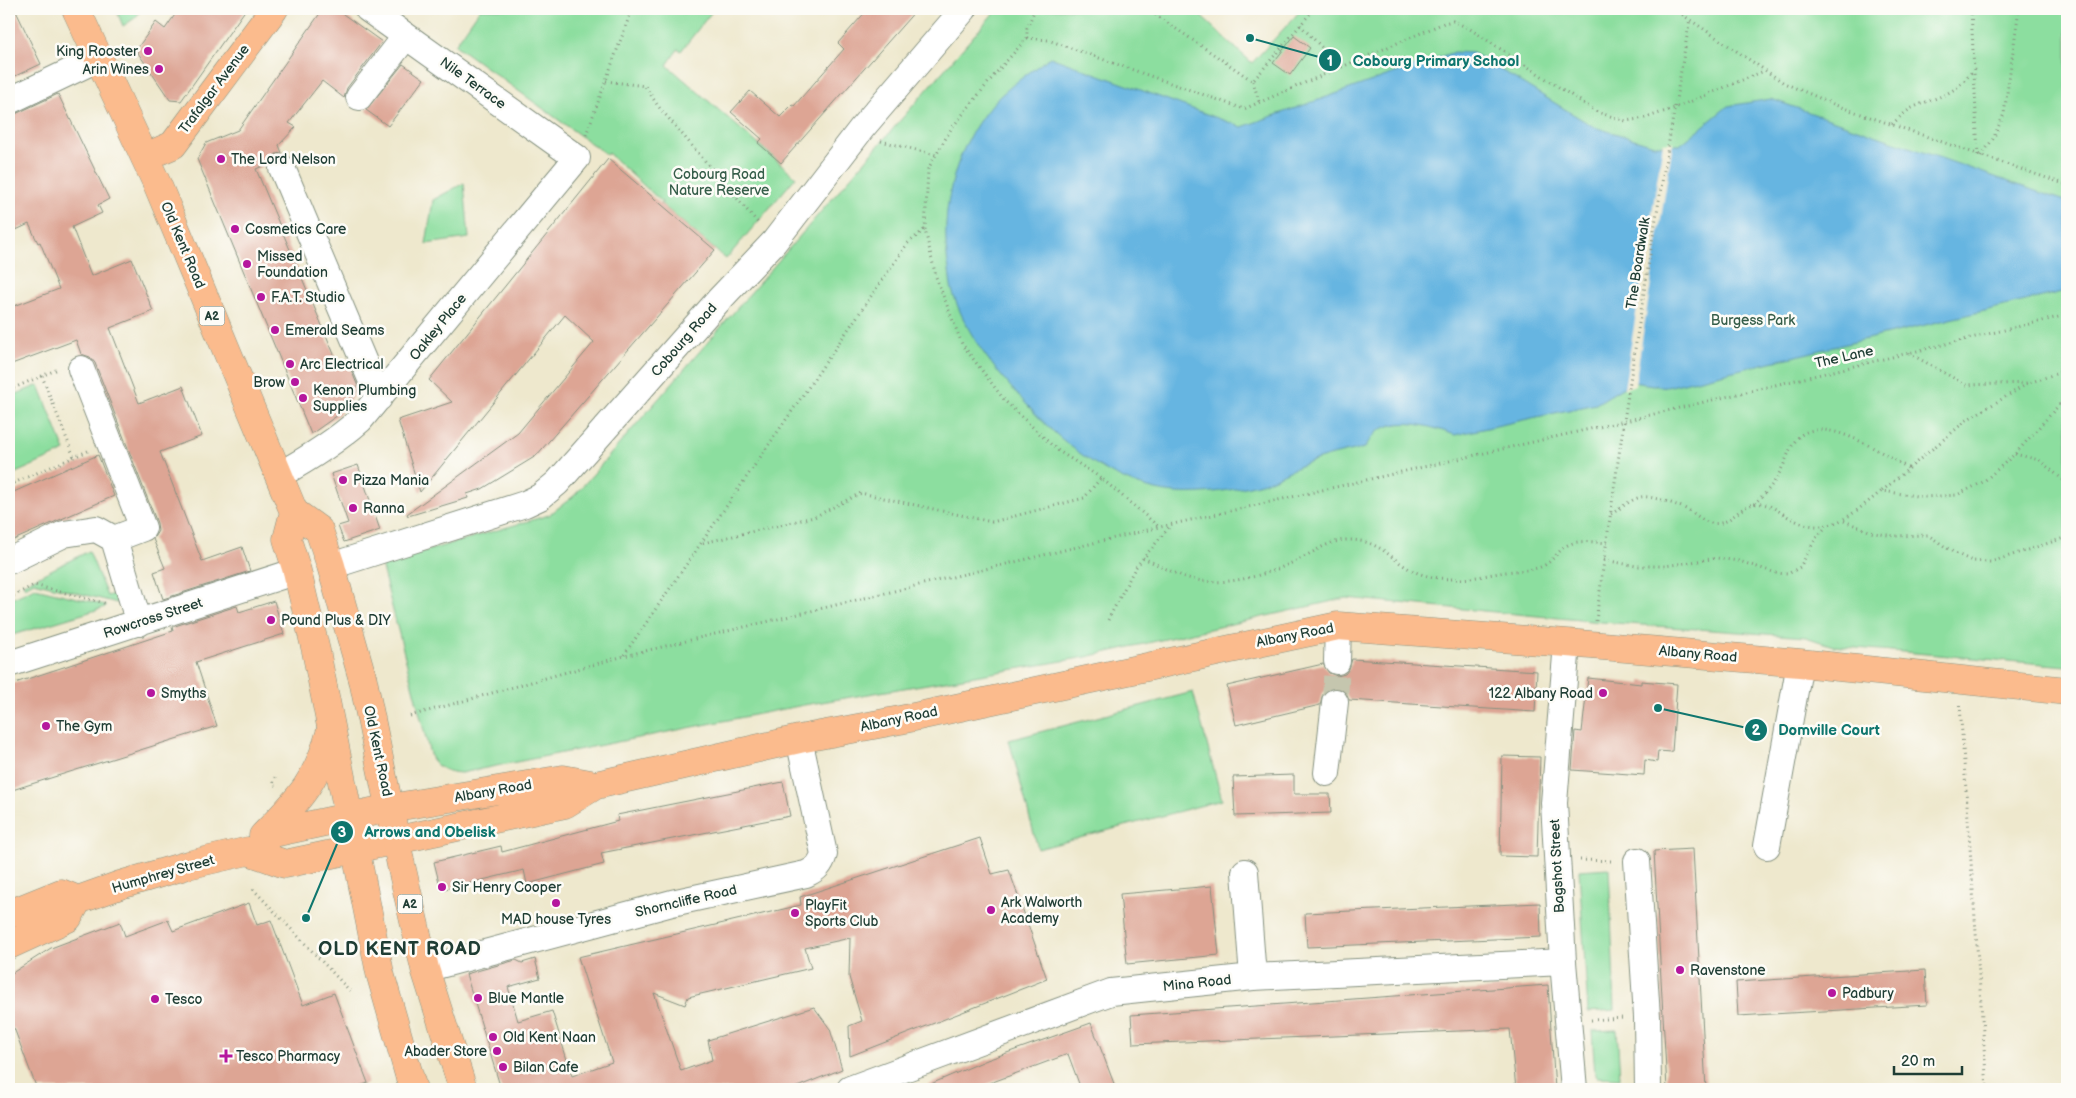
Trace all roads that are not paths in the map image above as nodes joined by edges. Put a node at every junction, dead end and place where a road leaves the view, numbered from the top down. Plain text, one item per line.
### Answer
1 (76, 9) edge
2 (274, 9) edge
3 (368, 9) edge
4 (954, 12) edge
5 (406, 36) junction
6 (99, 58) junction
7 (359, 97) dead end
8 (9, 102) edge
9 (145, 157) junction
10 (577, 158) joint
11 (282, 168) dead end
12 (81, 369) road end
13 (380, 398) junction
14 (279, 475) junction
15 (294, 512) junction
16 (114, 539) junction
17 (9, 561) edge
18 (331, 566) junction
19 (297, 571) junction
20 (138, 623) junction
21 (1338, 626) junction
22 (1567, 642) junction
23 (1337, 661) tunnel mouth
24 (1800, 663) junction
25 (9, 664) edge
26 (2067, 691) edge
27 (1336, 702) tunnel mouth
28 (331, 730) junction
29 (799, 739) junction
30 (1327, 773) dead end
31 (596, 785) junction
32 (390, 808) junction
33 (348, 817) junction
34 (396, 840) junction
35 (256, 843) junction
36 (1767, 846) dead end
37 (354, 848) junction
38 (1637, 861) road end
39 (1245, 872) dead end
40 (78, 900) junction
41 (9, 914) edge
42 (9, 945) edge
43 (1563, 962) junction
44 (425, 969) junction
45 (1253, 977) junction
46 (413, 1089) edge
47 (463, 1089) edge
48 (850, 1089) edge
49 (1574, 1089) edge
50 (1648, 1089) edge

1 - 6 main road, Old Kent Road / A2
2 - 9 main road, Trafalgar Avenue
3 - 5 street, Nile Terrace
4 - 18 street, Cobourg Road
5 - 7 street
5 - 10 street, Nile Terrace
6 - 8 street
6 - 9 main road, Old Kent Road / A2
9 - 14 main road, Old Kent Road / A2
10 - 13 street, Oakley Place
11 - 13 street
12 - 16 street
13 - 14 street, Oakley Place
14 - 15 main road, Old Kent Road / A2
15 - 18 main road, Old Kent Road / A2
15 - 19 main road
16 - 17 street
16 - 20 street
18 - 32 main road, Old Kent Road / A2
19 - 20 street, Rowcross Street
19 - 28 main road
20 - 25 street, Rowcross Street
21 - 22 main road, Albany Road
21 - 23 street
21 - 29 main road, Albany Road
22 - 24 main road, Albany Road
22 - 43 street, Bagshot Street
24 - 26 main road, Albany Road
24 - 36 street
27 - 30 street
28 - 33 main road
28 - 35 main road
29 - 31 main road, Albany Road
29 - 44 street, Shorncliffe Road
31 - 32 main road, Albany Road
31 - 34 main road, Albany Road
32 - 33 main road, Humphrey Street
32 - 34 main road, Old Kent Road / A2
33 - 35 main road, Humphrey Street
33 - 37 main road
34 - 37 main road, Albany Road
34 - 44 main road, Old Kent Road / A2
35 - 37 main road
35 - 40 main road, Humphrey Street
37 - 46 main road
38 - 50 street
39 - 45 street
40 - 41 main road
40 - 42 main road
43 - 45 street, Mina Road
43 - 49 street, Bagshot Street
44 - 47 main road, Old Kent Road / A2
45 - 48 street, Mina Road

